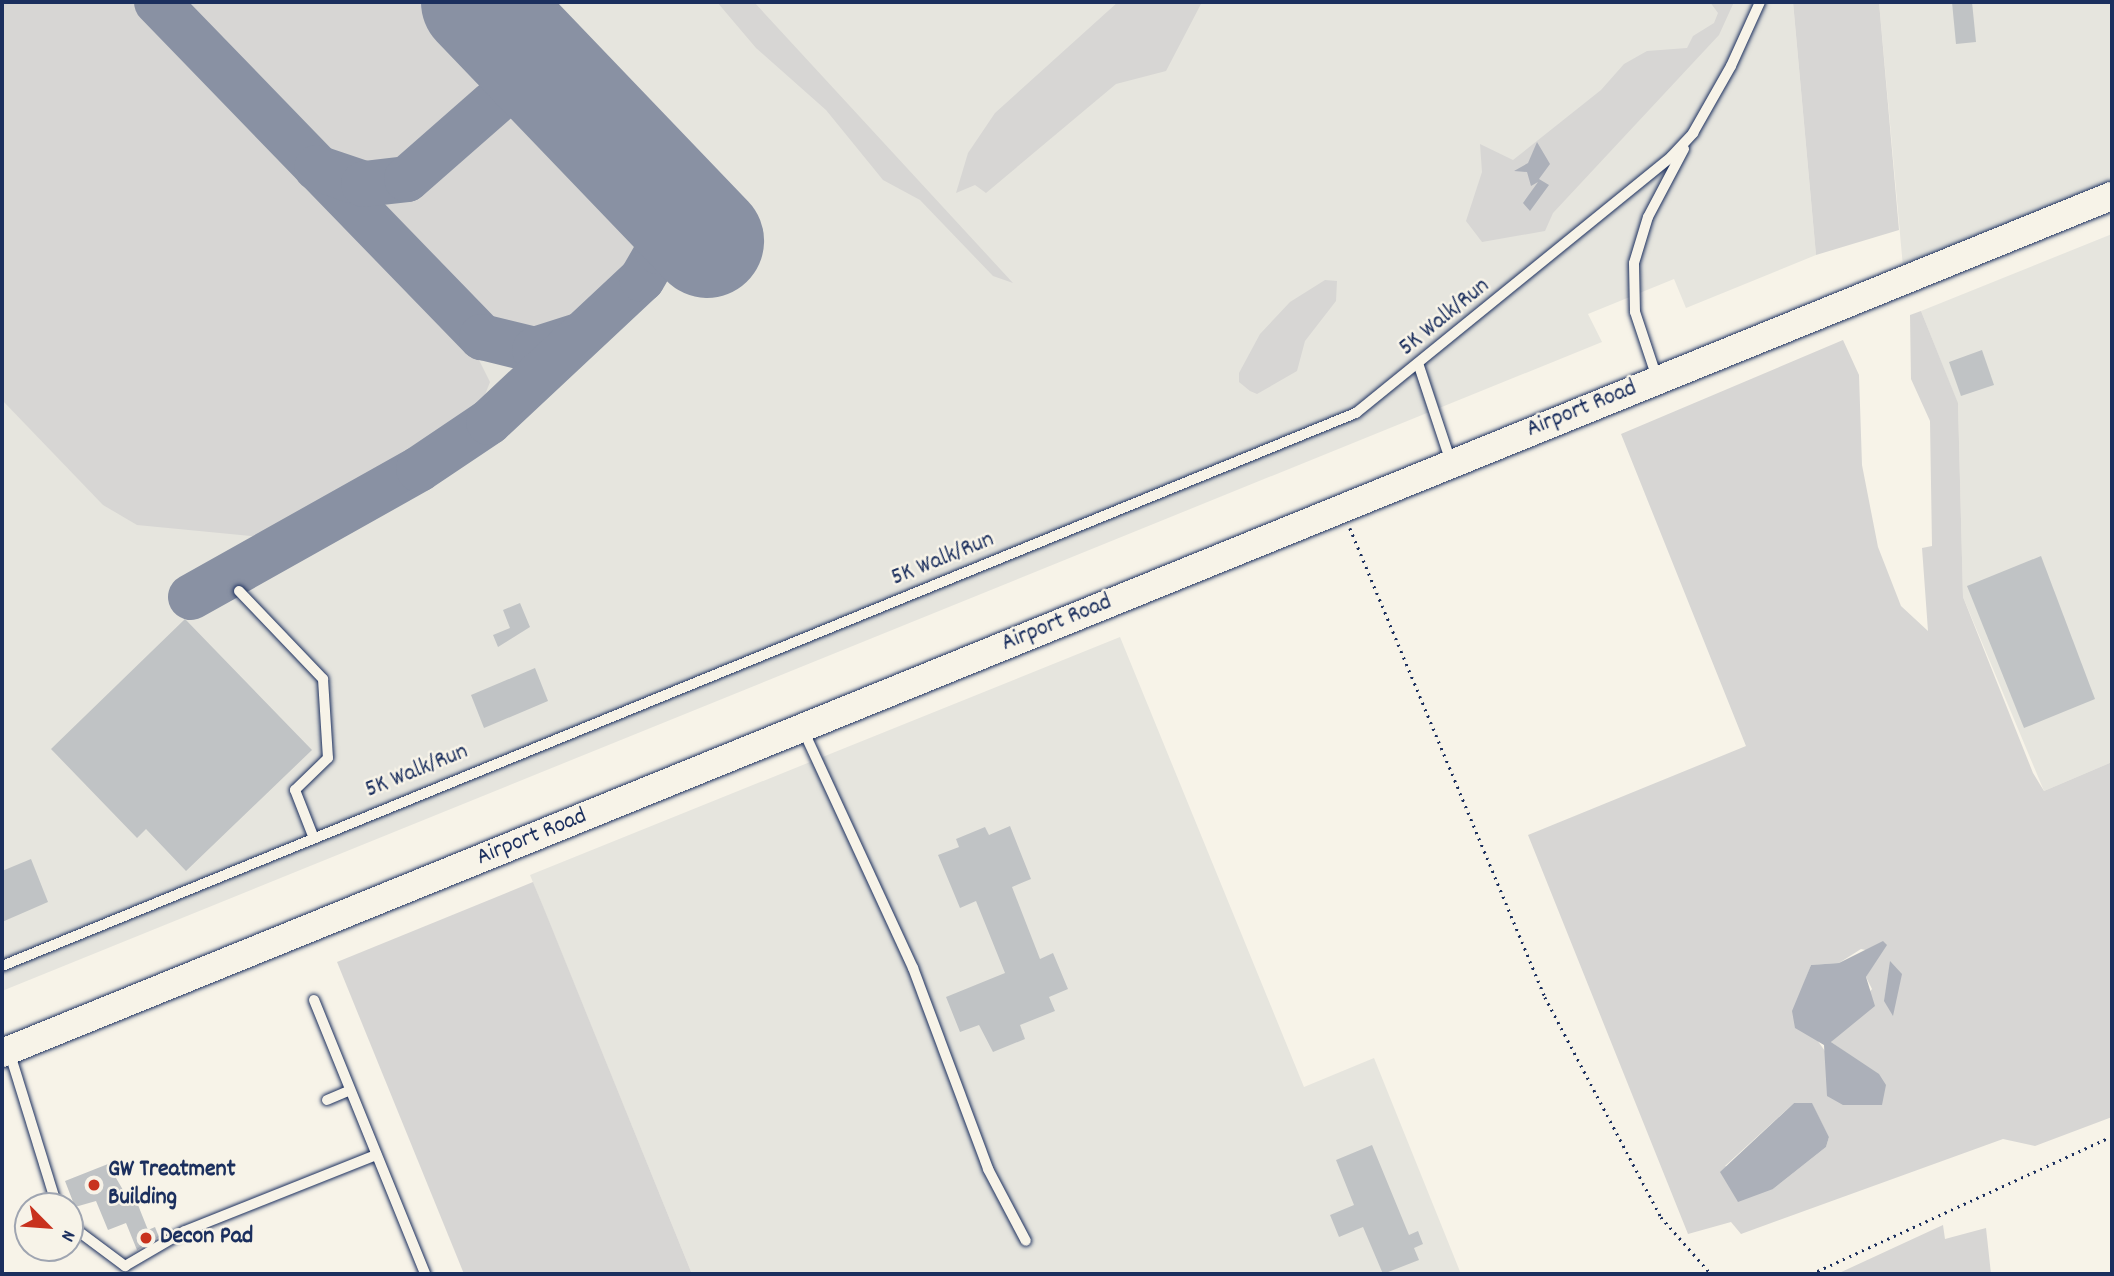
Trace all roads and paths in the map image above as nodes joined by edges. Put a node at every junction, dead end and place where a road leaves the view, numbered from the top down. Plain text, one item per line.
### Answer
1 (1760, 2) edge
2 (1693, 133) junction
3 (2112, 196) edge
4 (1419, 366) junction
5 (1658, 379) junction
6 (1451, 463) junction
7 (1342, 508) junction
8 (239, 591) dead end
9 (802, 728) junction
10 (313, 836) junction
11 (2, 966) edge
12 (314, 1000) dead end
13 (5, 1052) edge
14 (350, 1090) junction
15 (327, 1100) dead end
16 (2112, 1136) edge
17 (376, 1155) junction
18 (52, 1192) edge
19 (84, 1235) edge
20 (1026, 1241) dead end
21 (425, 1274) edge
22 (1711, 1274) edge
23 (1811, 1274) edge

1 - 2 lane, 5K Walk/Run
2 - 4 lane, 5K Walk/Run
2 - 5 lane
3 - 5 main road, Airport Road
4 - 6 lane
4 - 10 lane, 5K Walk/Run
5 - 6 main road, Airport Road
6 - 7 main road, Airport Road
7 - 9 main road, Airport Road
7 - 22 path
8 - 10 lane
9 - 13 main road, Airport Road
9 - 20 lane
10 - 11 lane, 5K Walk/Run
12 - 14 lane
13 - 18 lane
14 - 15 lane
14 - 17 lane
16 - 23 path
17 - 19 lane
17 - 21 lane

